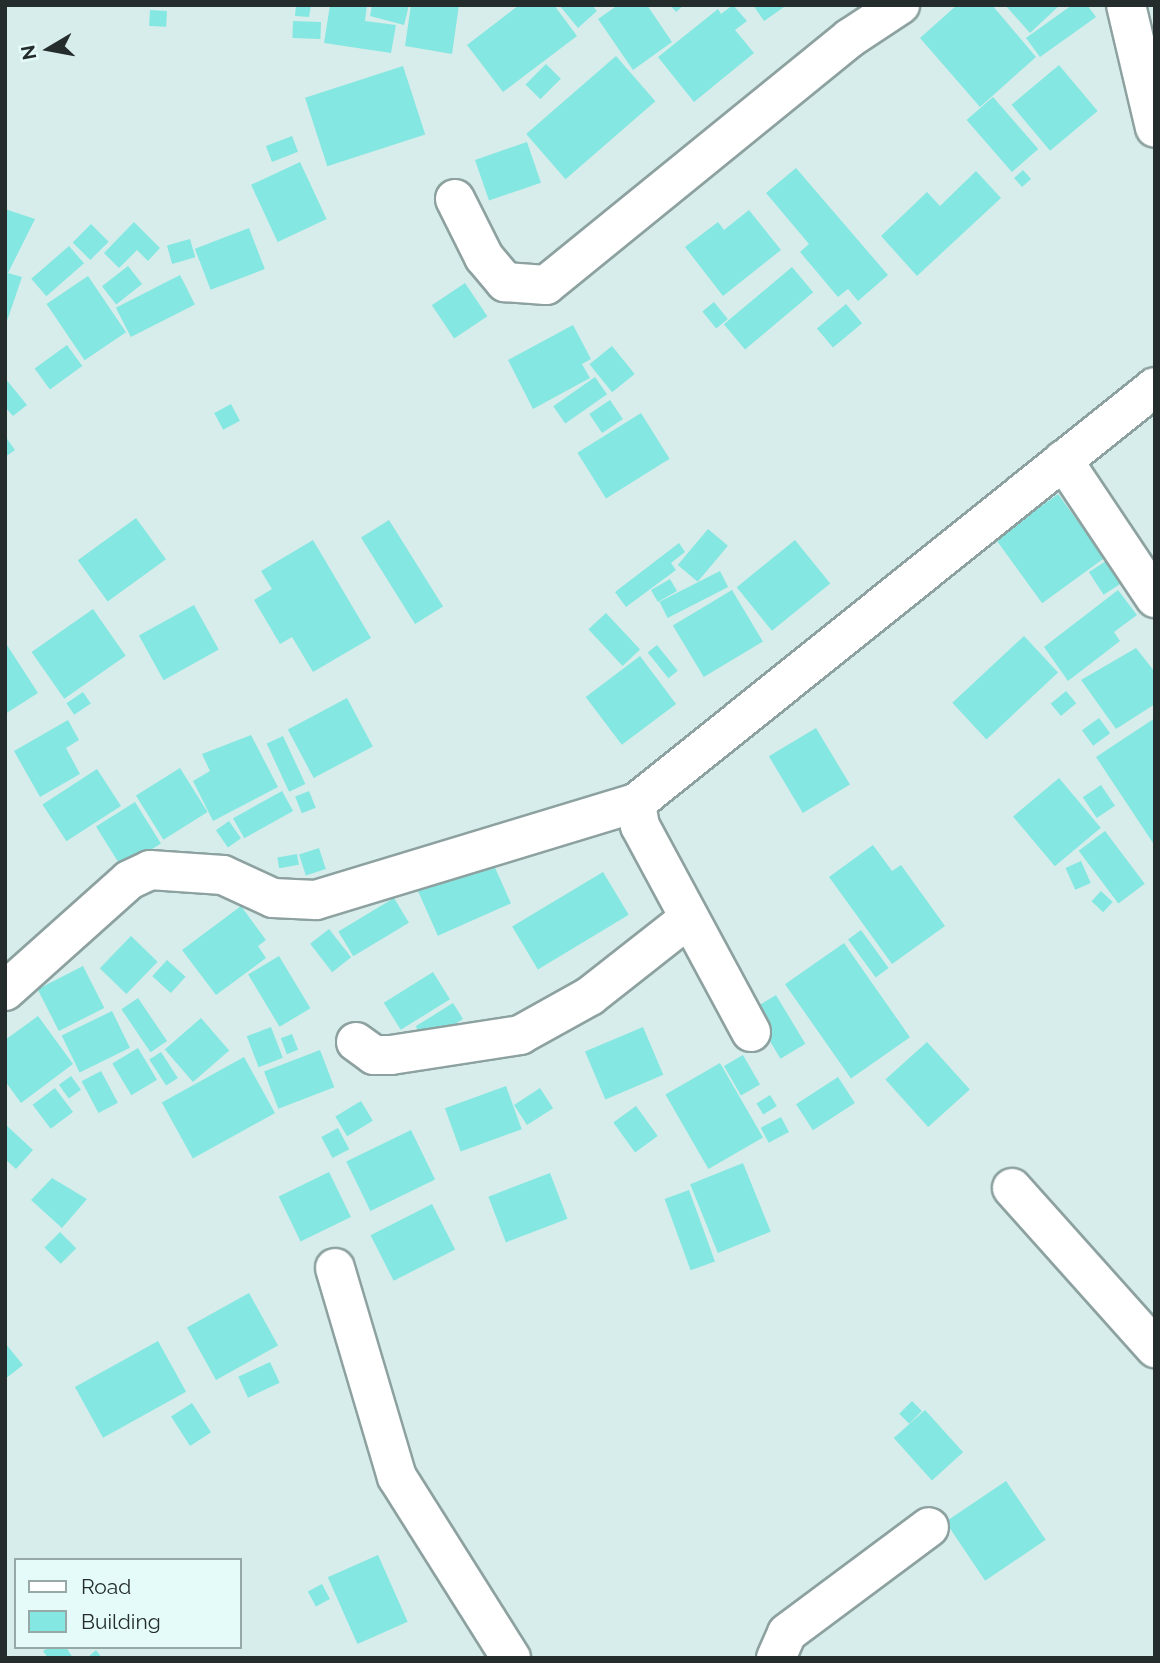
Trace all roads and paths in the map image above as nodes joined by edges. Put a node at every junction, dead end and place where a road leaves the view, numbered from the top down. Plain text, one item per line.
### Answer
1 (900, 5) edge
2 (1126, 5) edge
3 (1155, 128) edge
4 (455, 199) dead end
5 (1155, 387) edge
6 (1063, 460) junction
7 (1155, 598) edge
8 (636, 803) junction
9 (689, 918) junction
10 (5, 991) edge
11 (751, 1032) dead end
12 (356, 1042) dead end
13 (1012, 1188) dead end
14 (335, 1268) dead end
15 (1155, 1348) edge
16 (929, 1527) dead end
17 (510, 1658) edge
18 (776, 1658) edge

1 - 4 street
2 - 3 street
5 - 6 street
6 - 7 street
6 - 8 street
8 - 9 street
8 - 10 street
9 - 11 street
9 - 12 street
13 - 15 street
14 - 17 street
16 - 18 street

